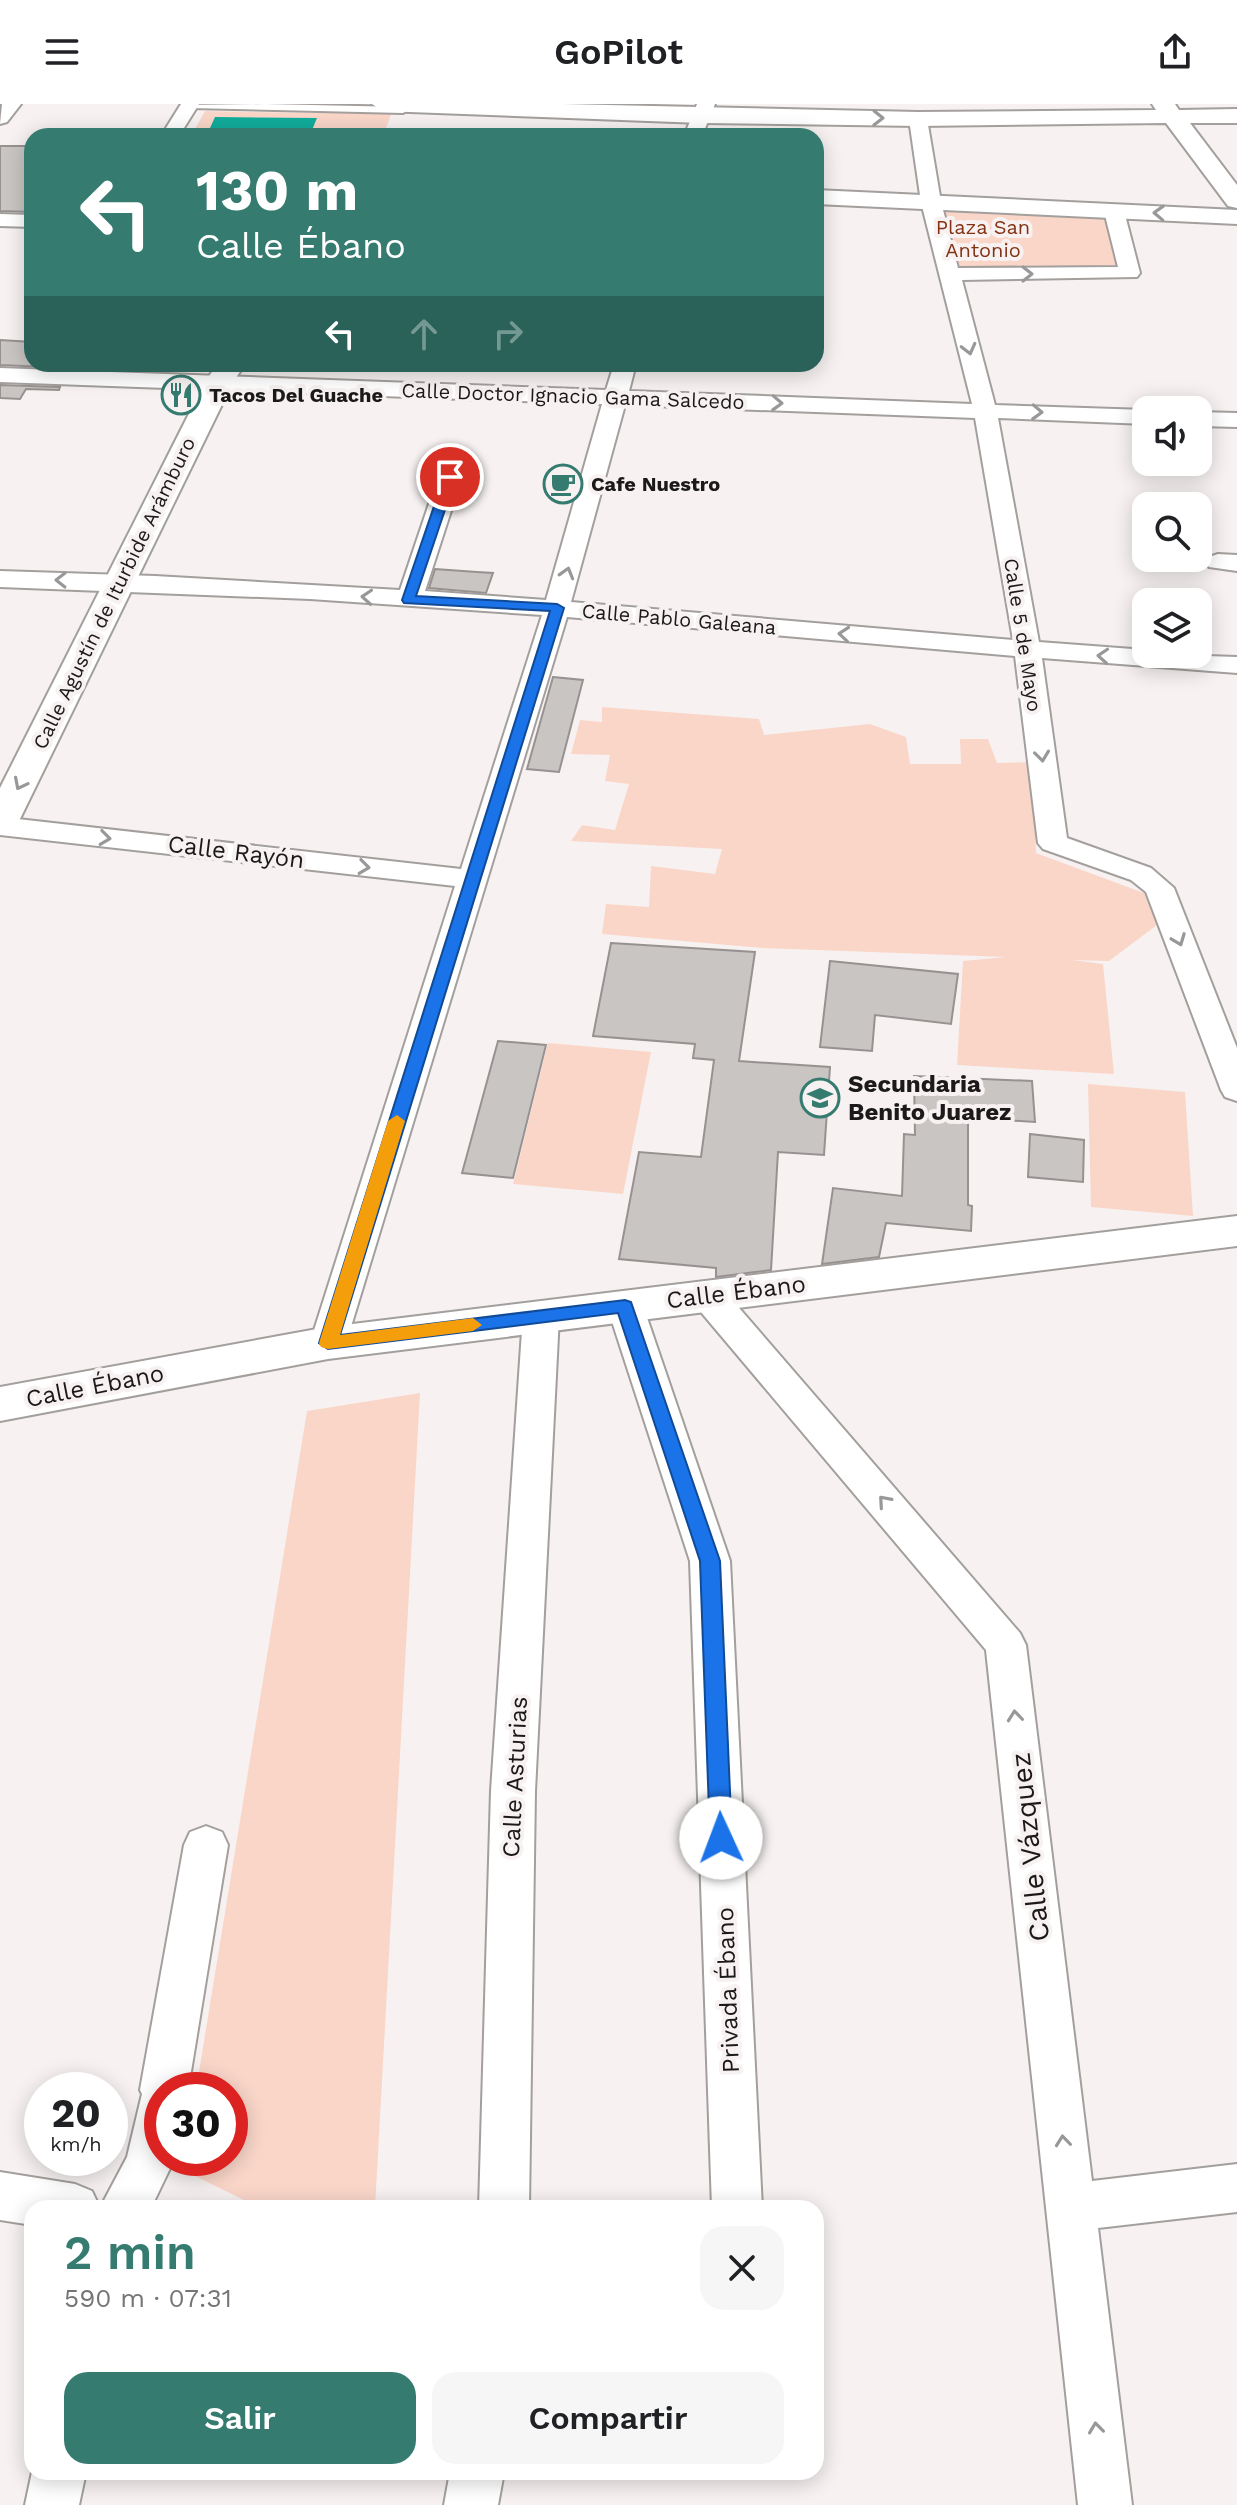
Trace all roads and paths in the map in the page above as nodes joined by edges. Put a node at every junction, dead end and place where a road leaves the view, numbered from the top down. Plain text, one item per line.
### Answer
1 (12, 104) edge
2 (190, 104) edge
3 (383, 104) edge
4 (549, 107) edge
5 (411, 108) edge
6 (1168, 110) edge
7 (916, 111) edge
8 (1237, 116) edge
9 (0, 118) edge
10 (700, 119) edge
11 (175, 128) edge
12 (403, 128) edge
13 (824, 197) edge
14 (1237, 201) edge
15 (931, 202) junction
16 (1114, 211) junction
17 (1237, 217) edge
18 (0, 220) edge
19 (24, 221) edge
20 (949, 274) junction
21 (623, 372) edge
22 (224, 374) edge
23 (1, 376) edge
24 (617, 397) junction
25 (985, 410) junction
26 (1132, 416) edge
27 (1212, 419) edge
28 (1237, 420) edge
29 (450, 477) dead end
30 (0, 579) edge
31 (121, 581) junction
32 (409, 600) junction
33 (557, 608) junction
34 (1028, 651) junction
35 (1237, 665) edge
36 (0, 824) edge
37 (471, 879) junction
38 (1237, 1090) edge
39 (1237, 1231) edge
40 (708, 1296) junction
41 (625, 1306) junction
42 (540, 1332) junction
43 (328, 1343) junction
44 (0, 1404) edge
45 (206, 1845) dead end
46 (167, 2072) edge
47 (144, 2174) edge
48 (1237, 2188) edge
49 (0, 2196) edge
50 (25, 2200) edge
51 (129, 2200) edge
52 (504, 2200) edge
53 (737, 2200) edge
54 (1070, 2207) junction
55 (57, 2480) edge
56 (476, 2480) edge
57 (52, 2505) edge
58 (471, 2505) edge
59 (1105, 2505) edge

1 - 9 street
2 - 5 lane
2 - 11 street
3 - 5 street
4 - 5 street
4 - 10 street
5 - 12 street
6 - 7 street
6 - 8 street
6 - 14 street
10 -> 7 street
7 - 15 street, Calle 5 de Mayo
13 - 15 street
15 - 16 street
15 - 20 street, Calle 5 de Mayo
17 -> 16 street
20 -> 16 street
18 - 19 street
20 -> 25 street, Calle 5 de Mayo
21 - 24 street
22 - 23 street, Calle Doctor Ignacio Gama Salcedo
22 - 24 street, Calle Doctor Ignacio Gama Salcedo
22 - 31 street, Calle Agustín de Iturbide Arámburo
24 -> 25 street, Calle Doctor Ignacio Gama Salcedo
33 -> 24 street
25 -> 26 street, Calle Doctor Ignacio Gama Salcedo
25 - 34 street, Calle 5 de Mayo
27 - 28 street
29 - 32 street
31 -> 30 street, Calle Pablo Galeana
32 -> 31 street, Calle Pablo Galeana
31 -> 36 street, Calle Agustín de Iturbide Arámburo
32 - 33 street, Calle Pablo Galeana
34 -> 33 street, Calle Pablo Galeana
33 - 37 street
35 -> 34 street, Calle Pablo Galeana
34 -> 38 street, Calle 5 de Mayo
36 -> 37 street, Calle Rayón
37 - 43 street
39 - 40 street, Calle Ébano
40 - 41 street, Calle Ébano
54 -> 40 street, Calle Vázquez
41 - 42 street, Calle Ébano
41 - 53 street, Privada Ébano
42 - 43 street, Calle Ébano
42 - 52 street, Calle Asturias
43 - 44 street, Calle Ébano
45 - 46 street
47 - 51 street
48 - 54 street
49 - 50 street
59 -> 54 street, Calle Vázquez
55 - 57 street
56 - 58 street

